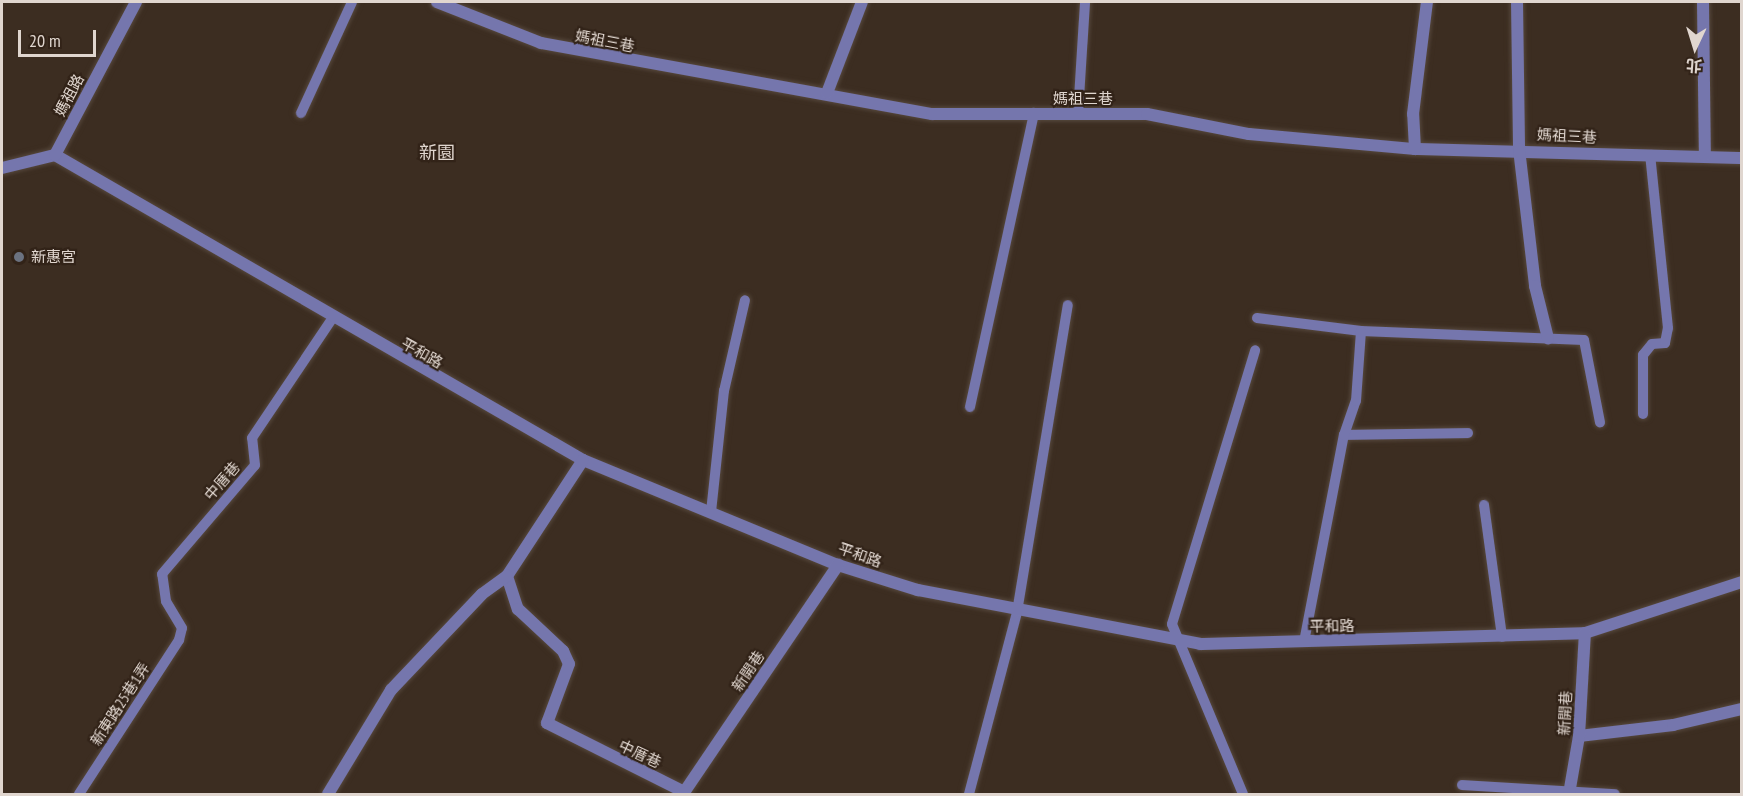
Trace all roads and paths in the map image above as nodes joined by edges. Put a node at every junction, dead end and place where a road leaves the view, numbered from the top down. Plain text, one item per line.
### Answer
1 (136, 2) edge
2 (352, 2) edge
3 (436, 2) edge
4 (862, 2) edge
5 (1085, 2) edge
6 (1427, 2) edge
7 (1517, 2) edge
8 (1703, 2) edge
9 (827, 93) junction
10 (301, 113) dead end
11 (1034, 113) junction
12 (1078, 114) junction
13 (1415, 149) junction
14 (1519, 149) junction
15 (55, 155) junction
16 (1650, 155) junction
17 (1705, 155) junction
18 (1742, 158) edge
19 (2, 168) edge
20 (744, 300) dead end
21 (1068, 305) dead end
22 (1257, 318) dead end
23 (332, 319) junction
24 (1361, 331) junction
25 (1548, 338) junction
26 (1255, 350) dead end
27 (970, 407) dead end
28 (1643, 414) dead end
29 (1600, 422) dead end
30 (1468, 433) dead end
31 (1344, 435) junction
32 (583, 460) junction
33 (1484, 505) dead end
34 (711, 512) junction
35 (838, 565) junction
36 (507, 576) junction
37 (1742, 582) edge
38 (1017, 612) junction
39 (182, 628) joint
40 (1585, 633) junction
41 (1502, 637) junction
42 (1304, 642) junction
43 (1182, 644) junction
44 (1742, 709) edge
45 (1580, 736) junction
46 (1462, 785) dead end
47 (1571, 792) edge
48 (684, 793) edge
49 (80, 795) edge
50 (328, 795) edge
51 (969, 795) edge
52 (1243, 795) edge
53 (1615, 795) edge

1 - 15 street, 媽祖路
2 - 10 lane
3 - 9 street, 媽祖三巷
4 - 9 street
5 - 12 lane
6 - 13 street
7 - 14 street
8 - 17 street
9 - 11 street, 媽祖三巷
11 - 12 street, 媽祖三巷
11 - 27 lane
12 - 13 street, 媽祖三巷
13 - 14 street, 媽祖三巷
14 - 16 street, 媽祖三巷
14 - 25 street
15 - 19 street
15 - 23 street, 平和路
16 - 17 street, 媽祖三巷
16 - 28 lane
17 - 18 street, 媽祖三巷
20 - 34 lane
21 - 38 lane
22 - 24 lane
23 - 32 street, 平和路
23 - 39 lane, 中厝巷
24 - 25 lane
24 - 31 lane
25 - 29 lane
26 - 43 lane
30 - 31 lane
31 - 42 lane
32 - 34 street, 平和路
32 - 36 street
33 - 41 lane
34 - 35 street, 平和路
35 - 38 street, 平和路
35 - 48 street, 新開巷
36 - 48 street, 中厝巷
36 - 50 street
37 - 40 street, 平和路
38 - 43 street, 平和路
38 - 51 lane
39 - 49 lane, 新東路25巷1弄
40 - 41 street, 平和路
40 - 45 street, 新開巷
41 - 42 street, 平和路
42 - 43 street, 平和路
43 - 52 lane
44 - 45 street
45 - 47 street, 新開巷
46 - 47 lane
47 - 53 lane

